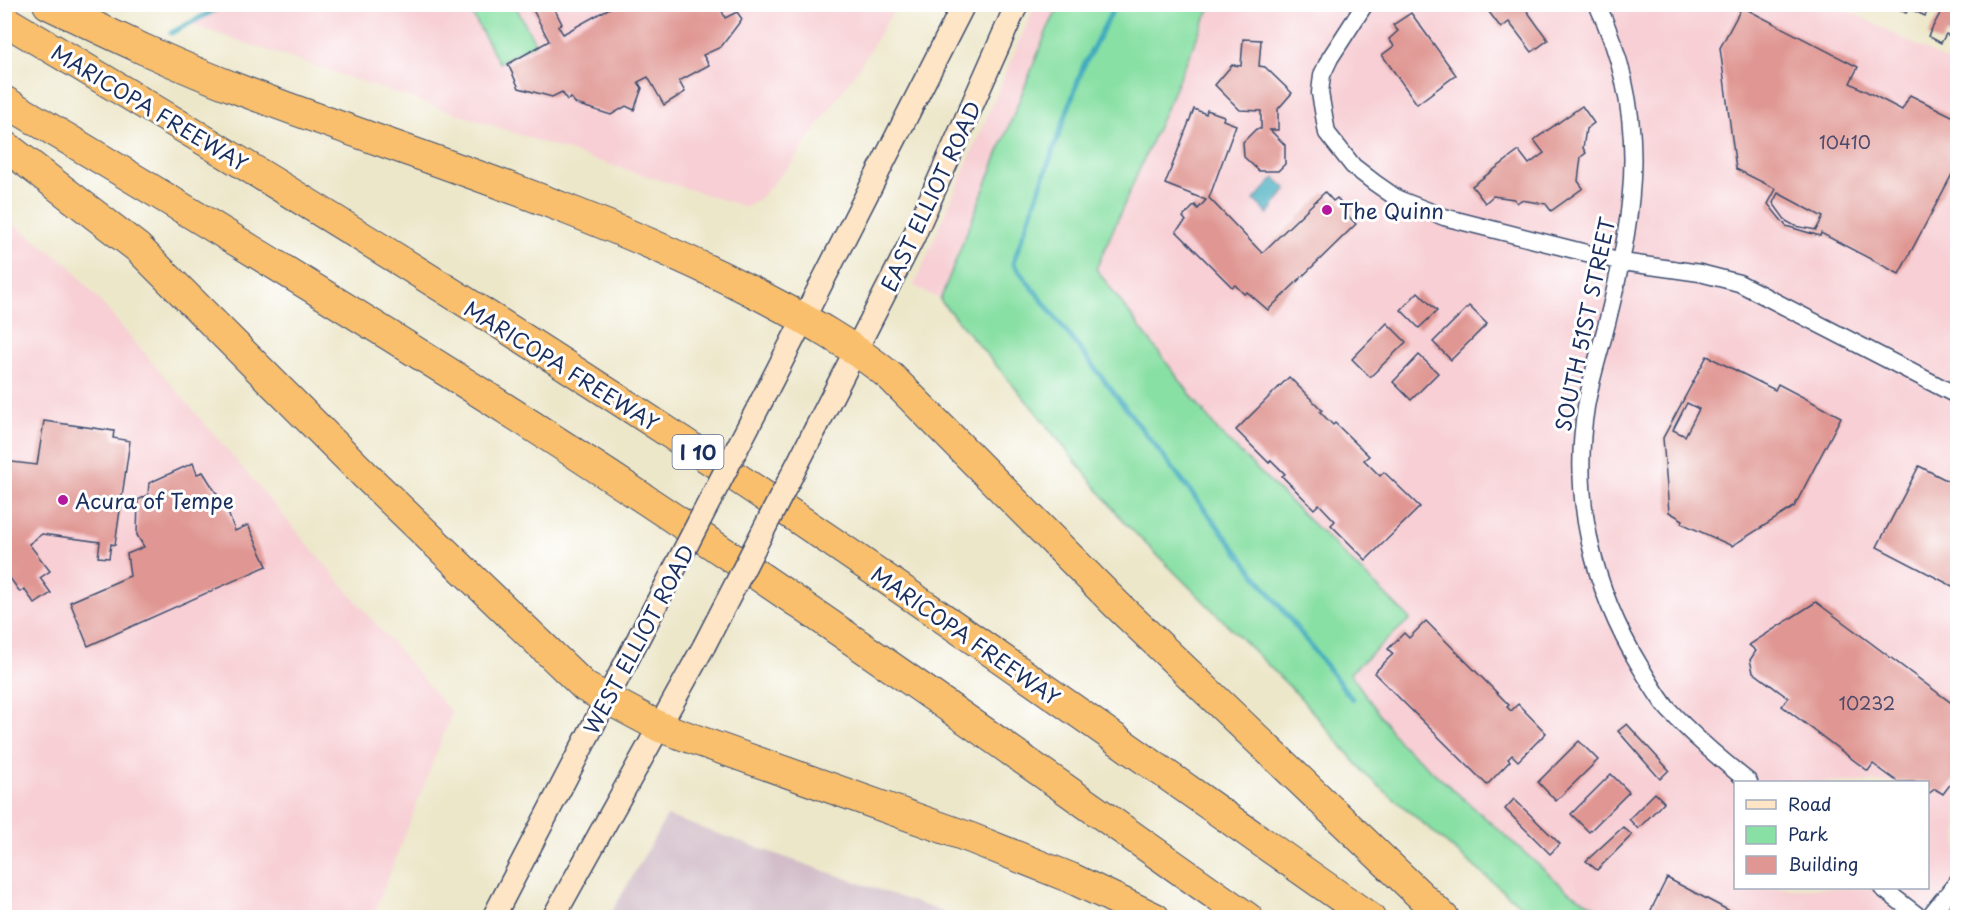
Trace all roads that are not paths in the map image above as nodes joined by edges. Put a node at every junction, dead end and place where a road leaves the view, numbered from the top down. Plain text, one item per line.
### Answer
1 (48, 4) edge
2 (964, 4) edge
3 (1017, 4) edge
4 (1365, 4) edge
5 (1596, 4) edge
6 (4, 20) edge
7 (4, 101) edge
8 (4, 145) edge
9 (1622, 262) junction
10 (805, 319) junction
11 (857, 350) junction
12 (1958, 396) edge
13 (606, 699) junction
14 (660, 726) junction
15 (1747, 781) edge
16 (1958, 881) edge
17 (1883, 889) edge
18 (493, 918) edge
19 (553, 918) edge
20 (1155, 918) edge
21 (1248, 918) edge
22 (1370, 918) edge
23 (1444, 918) edge
24 (1921, 918) edge
25 (1928, 918) edge

1 - 10 highway
2 - 10 main road
3 - 11 main road, EAST ELLIOT ROAD
4 - 9 street
5 - 9 street, SOUTH 51ST STREET
6 - 22 highway, MARICOPA FREEWAY / I 10
7 - 21 highway
8 - 13 highway
9 - 12 street
9 - 15 street, SOUTH 51ST STREET
10 - 11 highway
10 - 13 main road, WEST ELLIOT ROAD, bridge
11 - 14 main road, EAST ELLIOT ROAD, bridge
11 - 23 highway
13 - 14 highway
13 - 18 main road, WEST ELLIOT ROAD
14 - 19 main road
14 - 20 highway
16 - 25 street
17 - 24 street

